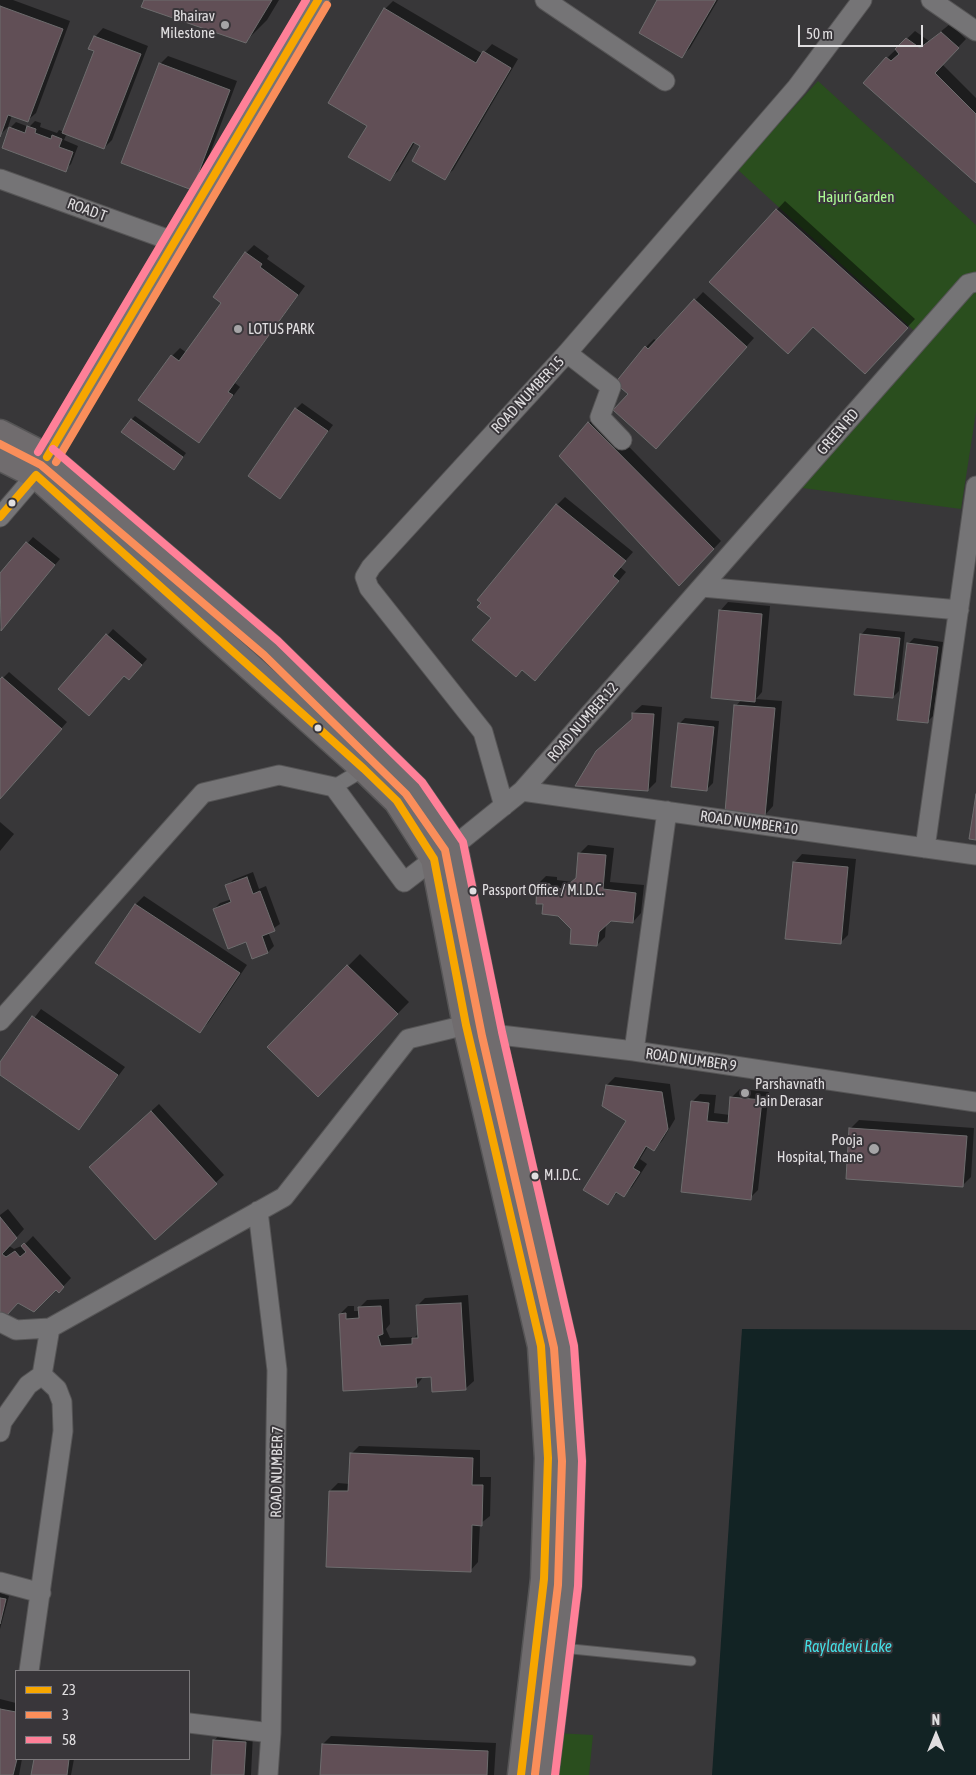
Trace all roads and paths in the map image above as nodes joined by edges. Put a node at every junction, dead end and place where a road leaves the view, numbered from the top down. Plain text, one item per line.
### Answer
1 (318, 0) edge
2 (545, 0) edge
3 (862, 0) edge
4 (931, 0) edge
5 (976, 31) edge
6 (665, 81) dead end
7 (0, 179) edge
8 (175, 242) junction
9 (976, 282) edge
10 (568, 353) junction
11 (0, 433) edge
12 (622, 440) dead end
13 (0, 457) edge
14 (41, 466) junction
15 (976, 486) edge
16 (0, 517) edge
17 (702, 587) junction
18 (959, 610) junction
19 (364, 769) junction
20 (334, 787) junction
21 (522, 791) junction
22 (504, 806) junction
23 (666, 811) junction
24 (926, 848) junction
25 (444, 852) junction
26 (976, 855) edge
27 (0, 1021) edge
28 (466, 1025) junction
29 (492, 1034) junction
30 (634, 1051) junction
31 (976, 1102) edge
32 (258, 1212) junction
33 (0, 1322) edge
34 (50, 1328) junction
35 (42, 1375) junction
36 (1, 1425) edge
37 (0, 1582) edge
38 (41, 1593) junction
39 (560, 1648) junction
40 (691, 1661) dead end
41 (30, 1670) edge
42 (190, 1722) edge
43 (271, 1733) junction
44 (268, 1775) edge
45 (521, 1775) edge
46 (545, 1775) edge

1 - 8 street
2 - 6 street
3 - 10 street, ROAD NUMBER 15
4 - 5 street
7 - 8 street, ROAD T
8 - 14 street
9 - 17 street, GREEN RD
10 - 12 street
10 - 22 street, ROAD NUMBER 15
11 - 14 main road
13 - 14 main road
14 - 16 street
14 - 19 main road
14 - 25 main road
15 - 18 street
17 - 18 street
17 - 21 street, ROAD NUMBER 12
18 - 24 street
19 - 20 street
19 - 25 main road
20 - 25 street, ROAD NUMBER 12
20 - 27 street
21 - 22 street, ROAD NUMBER 12
21 - 23 street, ROAD NUMBER 10
22 - 25 street, ROAD NUMBER 12
23 - 24 street, ROAD NUMBER 10
23 - 30 street
24 - 26 street, ROAD NUMBER 10
25 - 28 main road
25 - 29 main road
28 - 29 street, ROAD NUMBER 9
28 - 32 street
28 - 45 main road
29 - 30 street, ROAD NUMBER 9
29 - 39 main road
30 - 31 street, ROAD NUMBER 9
32 - 34 street
32 - 43 street, ROAD NUMBER 7
33 - 34 street
34 - 35 street
35 - 36 street
35 - 38 street
37 - 38 street
38 - 41 street
39 - 40 lane
39 - 46 main road
42 - 43 street
43 - 44 street, ROAD NUMBER 7

